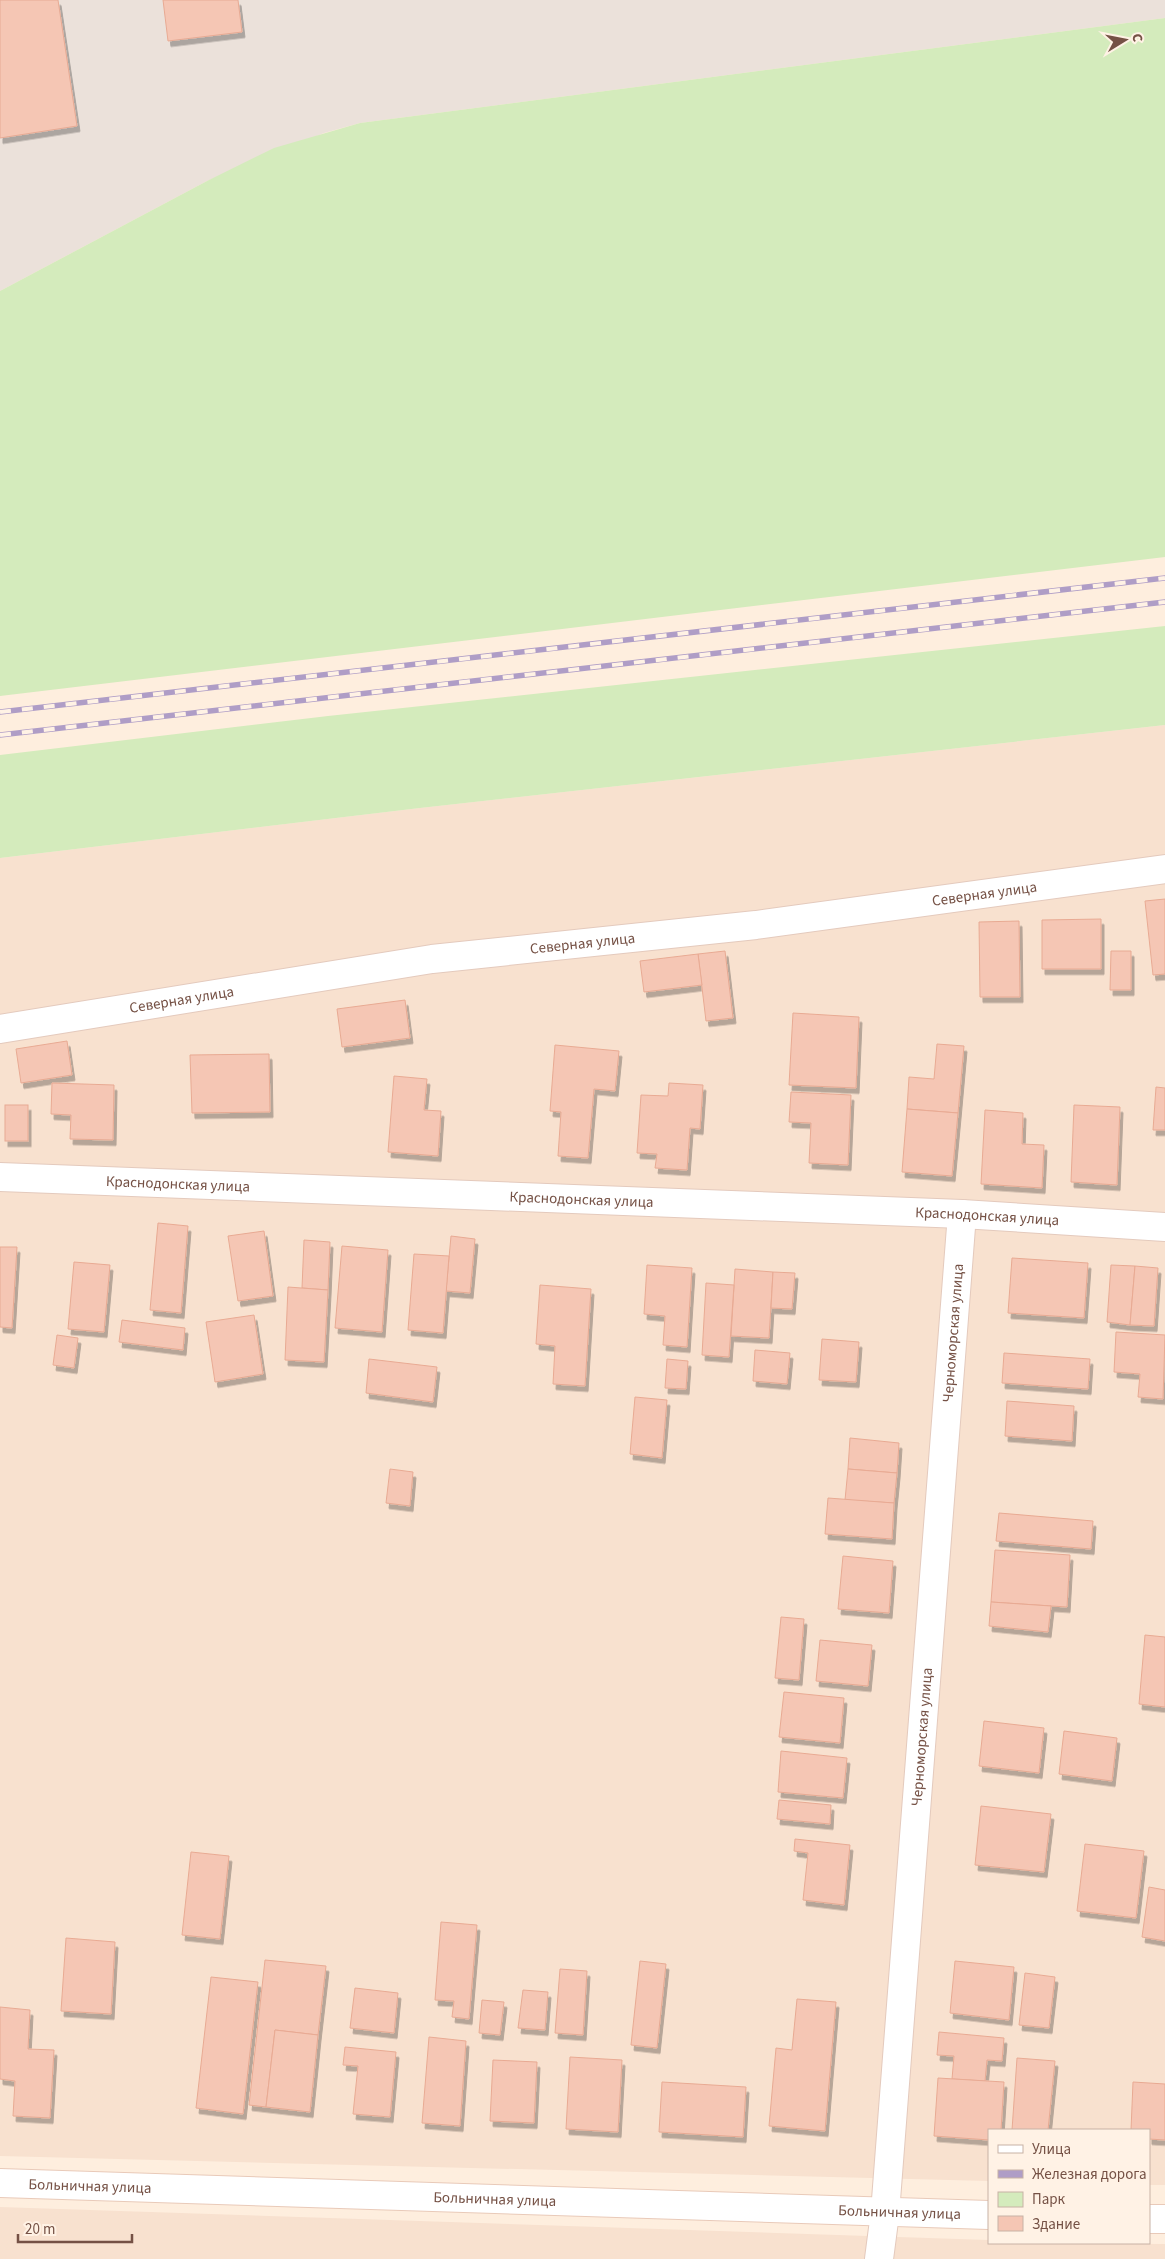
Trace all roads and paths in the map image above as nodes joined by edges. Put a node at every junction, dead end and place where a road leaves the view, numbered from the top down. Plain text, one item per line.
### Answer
1 (1165, 869) edge
2 (0, 1029) edge
3 (0, 1177) edge
4 (962, 1214) junction
5 (1165, 1227) edge
6 (0, 2183) edge
7 (884, 2213) junction
8 (988, 2215) edge
9 (1150, 2219) edge
10 (1165, 2219) edge
11 (879, 2259) edge

1 - 2 street, Северная улица
3 - 4 street, Краснодонская улица
4 - 5 street, Краснодонская улица
4 - 7 street, Черноморская улица
6 - 7 street, Больничная улица
7 - 8 street, Больничная улица
7 - 11 street, Черноморская улица
9 - 10 street

